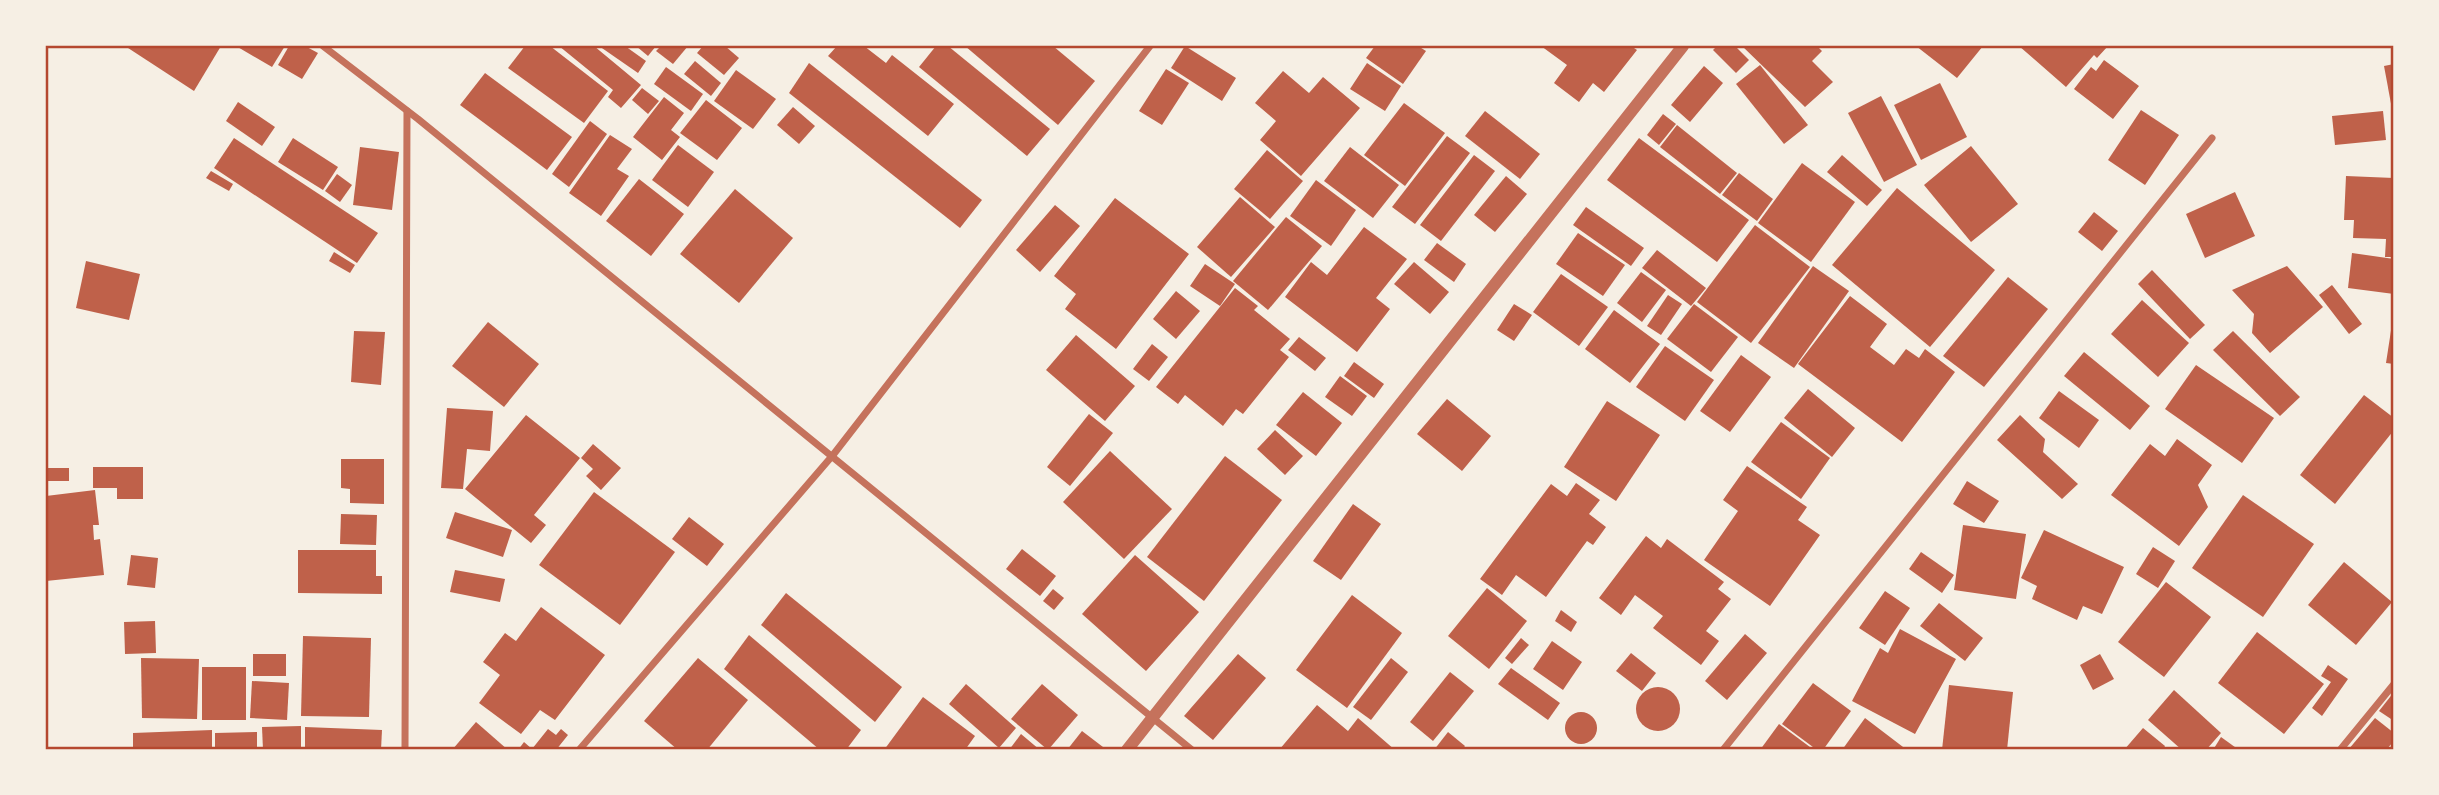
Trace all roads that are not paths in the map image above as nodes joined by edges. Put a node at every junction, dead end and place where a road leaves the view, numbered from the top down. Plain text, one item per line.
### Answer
1 (323, 46) edge
2 (1150, 46) edge
3 (1683, 46) edge
4 (407, 111) junction
5 (2212, 138) dead end
6 (833, 455) junction
7 (2393, 684) edge
8 (1152, 718) junction
9 (405, 750) edge
10 (579, 750) edge
11 (1127, 750) edge
12 (1192, 750) edge
13 (1723, 750) edge
14 (2340, 750) edge

1 - 4 street
2 - 6 street
3 - 8 street
4 - 6 street
4 - 9 street
5 - 13 street
6 - 8 street
6 - 10 street
7 - 14 street
8 - 11 street
8 - 12 street

